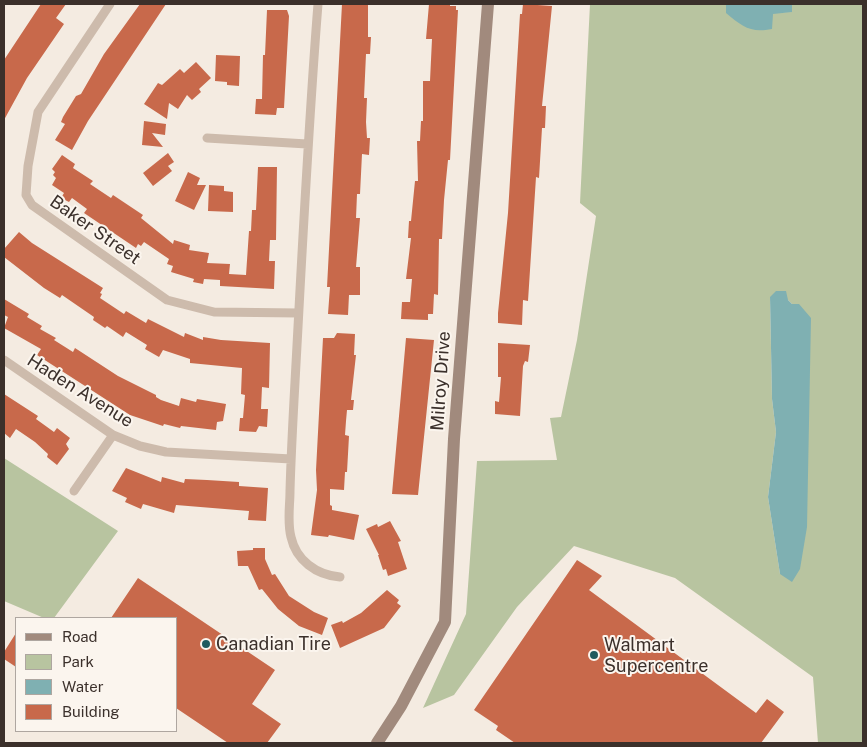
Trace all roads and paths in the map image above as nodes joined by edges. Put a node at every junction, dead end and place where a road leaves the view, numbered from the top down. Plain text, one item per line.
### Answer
1 (109, 4) edge
2 (318, 4) edge
3 (488, 4) edge
4 (207, 138) dead end
5 (307, 144) junction
6 (298, 313) junction
7 (4, 360) edge
8 (113, 435) junction
9 (291, 459) junction
10 (74, 491) dead end
11 (340, 577) dead end
12 (376, 743) edge

1 - 6 street, Baker Street
2 - 5 street
3 - 12 street, Milroy Drive
4 - 5 street
5 - 6 street
6 - 9 street
7 - 8 street, Haden Avenue
8 - 9 street, Haden Avenue
8 - 10 street
9 - 11 street

